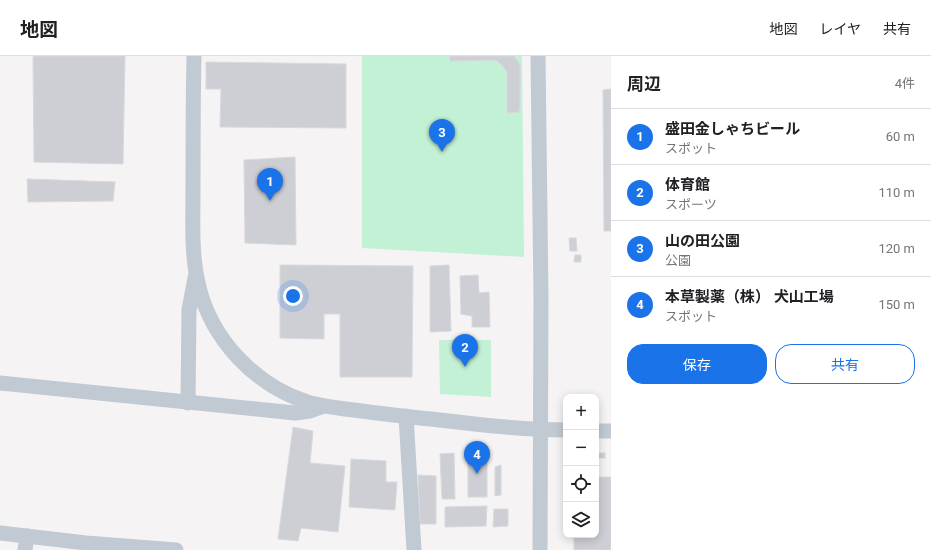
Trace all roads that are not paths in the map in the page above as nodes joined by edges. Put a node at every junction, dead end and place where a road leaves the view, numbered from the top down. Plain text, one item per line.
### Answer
1 (194, 56) edge
2 (538, 56) edge
3 (196, 274) junction
4 (0, 383) edge
5 (188, 403) junction
6 (325, 406) junction
7 (406, 416) junction
8 (540, 430) junction
9 (563, 430) edge
10 (599, 431) edge
11 (611, 431) edge
12 (0, 533) edge
13 (26, 543) edge
14 (86, 546) edge
15 (176, 550) edge
16 (414, 550) edge
17 (540, 550) edge

1 - 3 street
2 - 8 street
3 - 5 street
3 - 6 street
4 - 5 street
5 - 6 street
6 - 7 street
7 - 8 street
7 - 16 street
8 - 9 street
8 - 17 street
10 - 11 street
12 - 13 street
13 - 14 street
14 - 15 street

